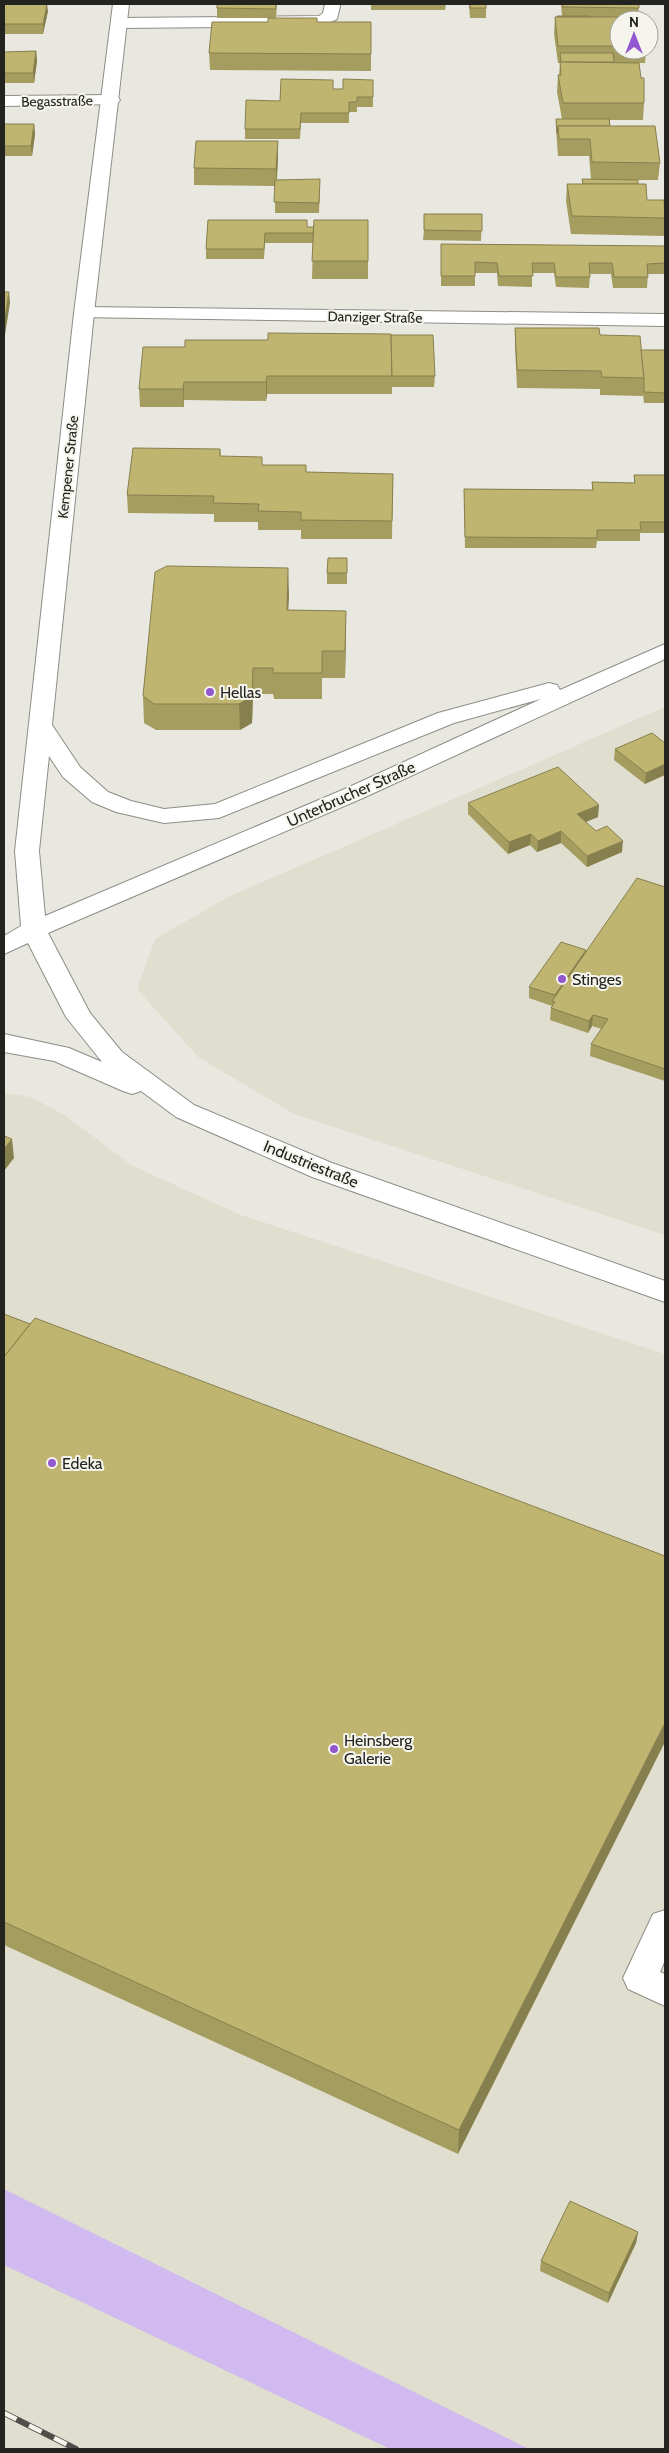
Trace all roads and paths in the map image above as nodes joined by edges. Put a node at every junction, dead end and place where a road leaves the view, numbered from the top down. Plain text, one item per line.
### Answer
1 (332, 6) dead end
2 (120, 13) edge
3 (111, 100) junction
4 (4, 101) edge
5 (84, 313) junction
6 (665, 320) edge
7 (665, 651) edge
8 (621, 670) junction
9 (41, 726) junction
10 (34, 930) junction
11 (4, 946) edge
12 (4, 1043) edge
13 (185, 1111) junction
14 (665, 1292) edge
15 (665, 1924) edge
16 (665, 1990) edge

1 - 2 street
2 - 3 street, Kempener Straße
3 - 4 street, Begasstraße
3 - 5 street, Kempener Straße
5 - 6 street, Danziger Straße
5 - 9 street, Kempener Straße
7 - 8 street, Unterbrucher Straße
8 - 9 street
8 - 10 street, Unterbrucher Straße
9 - 10 street, Kempener Straße
10 - 11 street, Unterbrucher Straße
10 - 13 street, Industriestraße
12 - 13 street
13 - 14 street, Industriestraße
15 - 16 street

